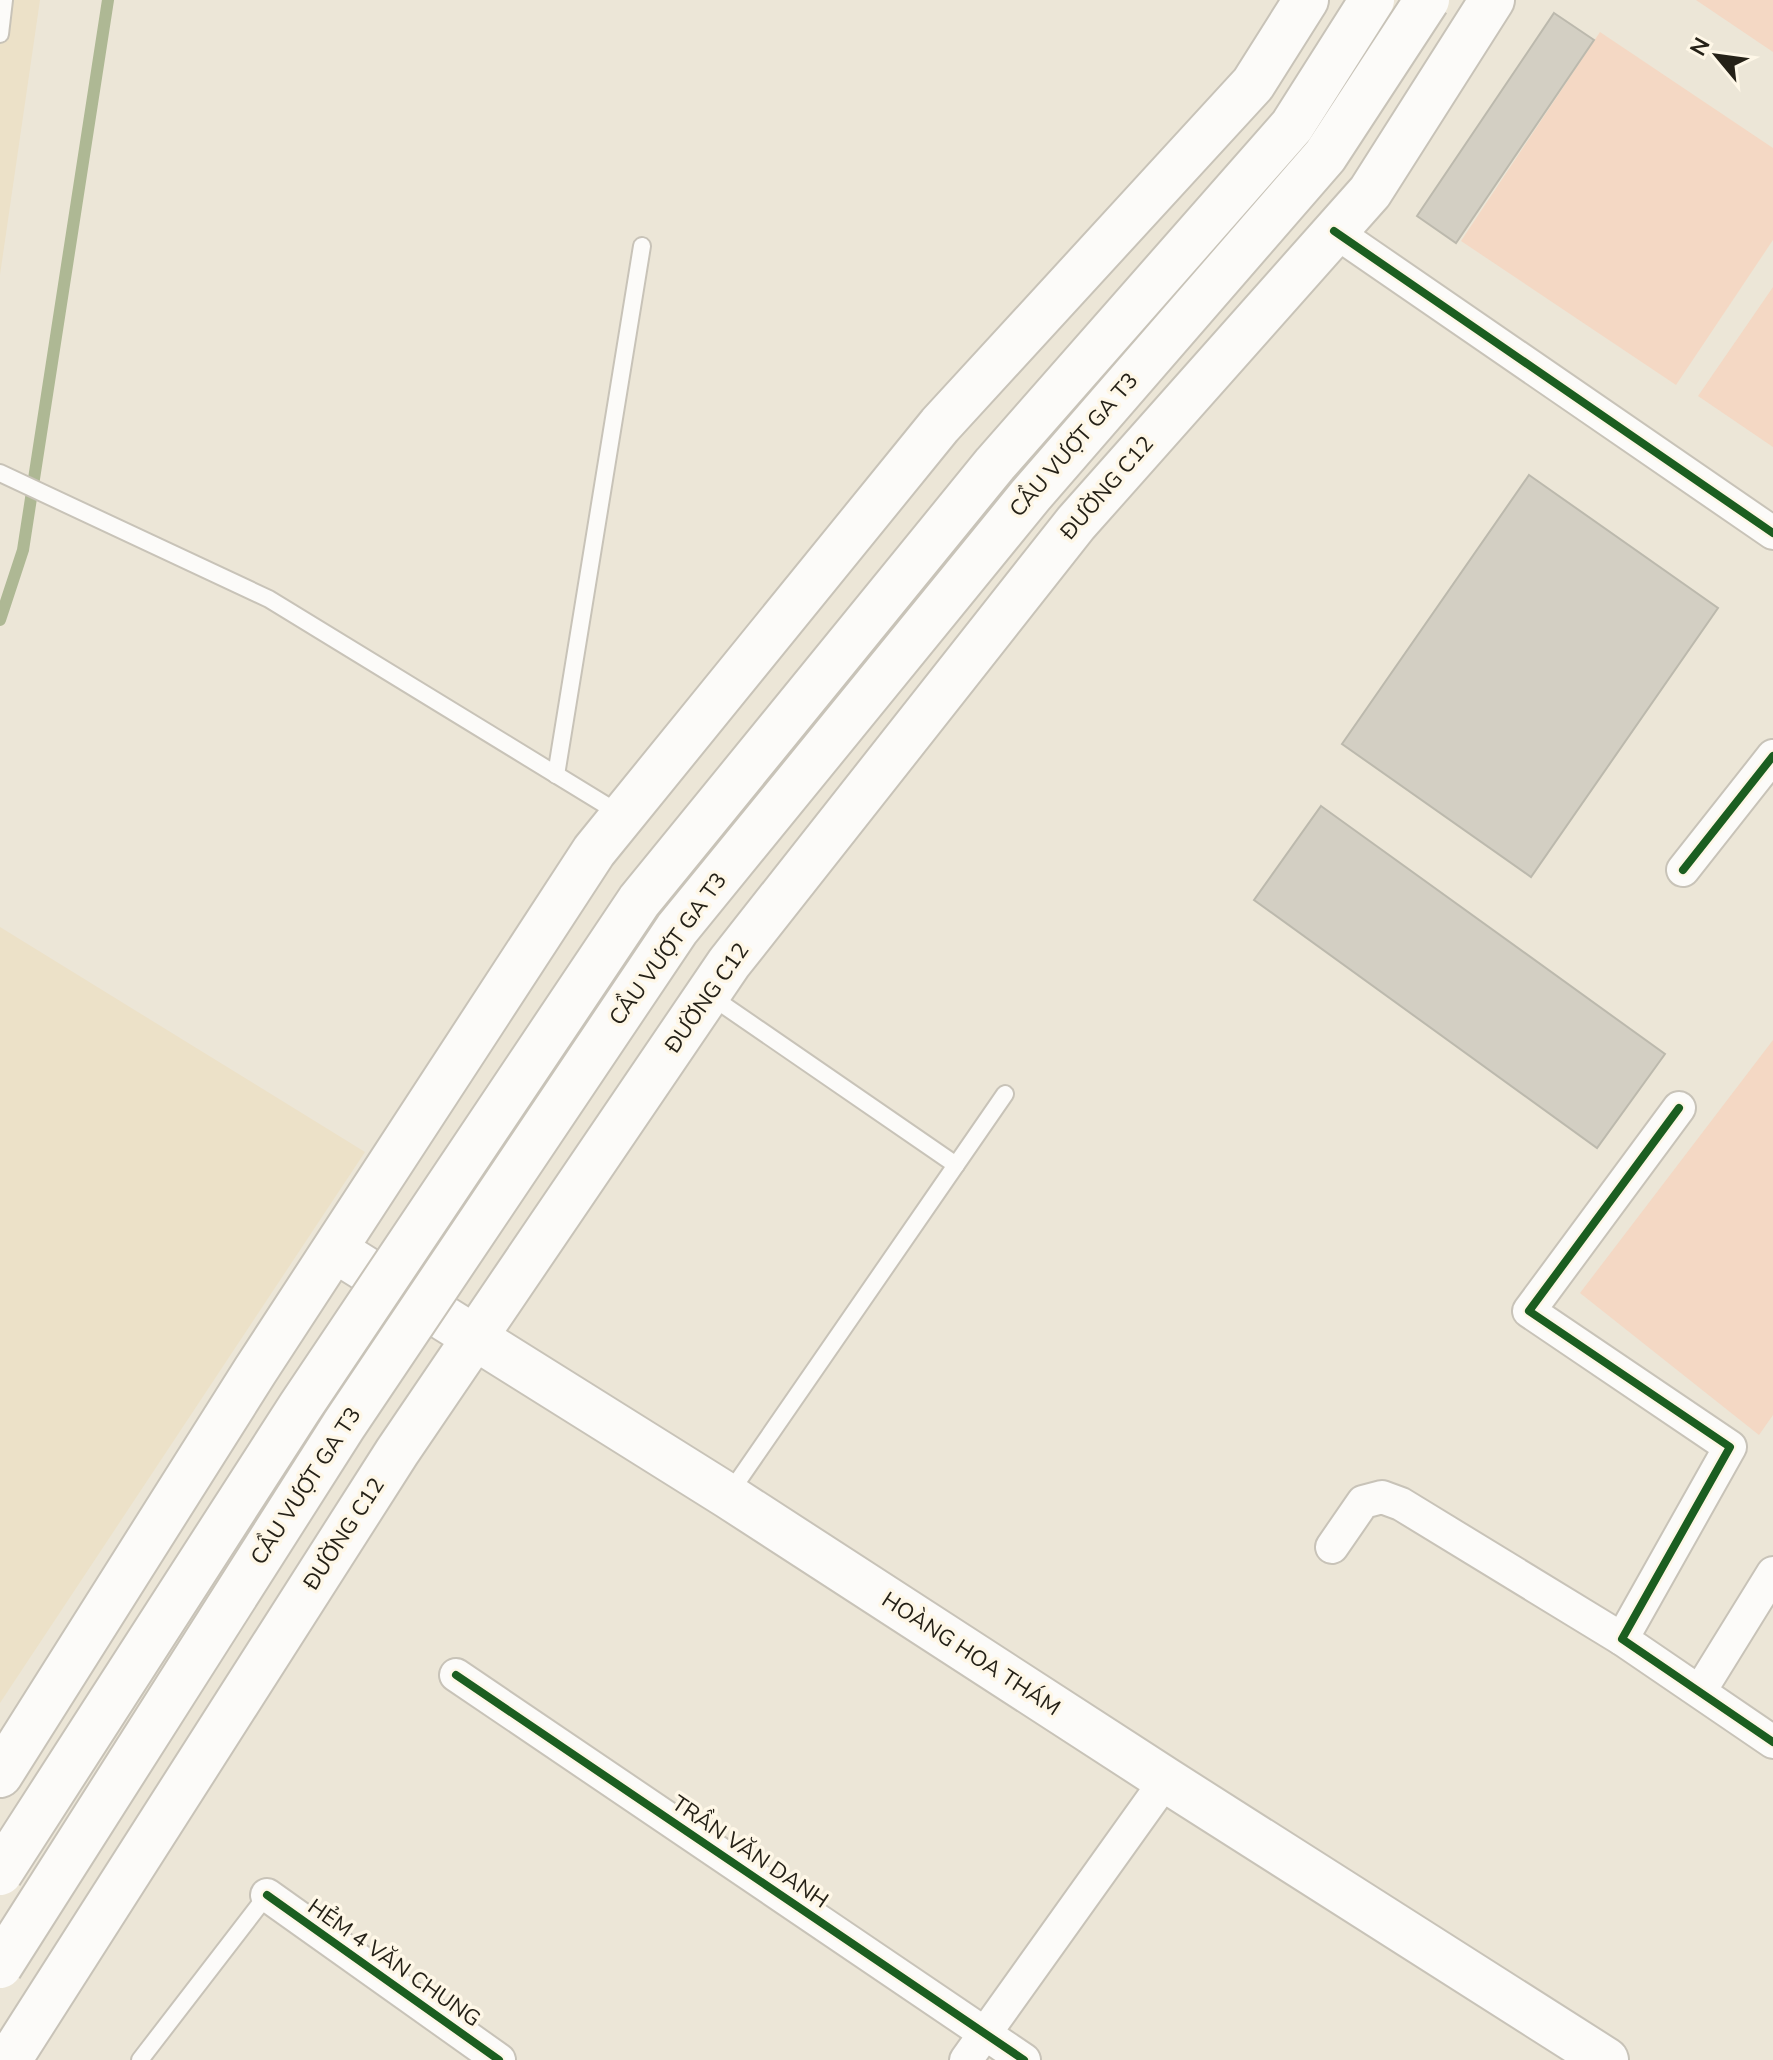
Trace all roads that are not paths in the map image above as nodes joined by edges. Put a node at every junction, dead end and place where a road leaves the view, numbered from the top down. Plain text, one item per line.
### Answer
1 (4, 0) edge
2 (1306, 0) edge
3 (1372, 0) edge
4 (1427, 0) edge
5 (1492, 0) edge
6 (0, 34) edge
7 (1334, 231) junction
8 (642, 246) dead end
9 (7, 476) edge
10 (1773, 533) edge
11 (1773, 756) edge
12 (556, 775) junction
13 (623, 816) junction
14 (1683, 870) dead end
15 (708, 995) junction
16 (1005, 1094) dead end
17 (1679, 1108) dead end
18 (956, 1165) junction
19 (335, 1250) junction
20 (475, 1336) junction
21 (728, 1496) junction
22 (1332, 1547) dead end
23 (1773, 1573) edge
24 (1622, 1639) junction
25 (456, 1675) dead end
26 (1700, 1691) junction
27 (1773, 1742) edge
28 (0, 1775) edge
29 (1166, 1780) junction
30 (0, 1873) edge
31 (267, 1895) joint
32 (0, 1966) edge
33 (985, 2033) junction
34 (9, 2060) edge
35 (140, 2060) edge
36 (499, 2060) edge
37 (966, 2060) edge
38 (1024, 2060) edge
39 (1606, 2060) edge

1 - 6 lane
2 - 13 main road
3 - 30 main road, CẦU VƯỢT GA T3, bridge
4 - 32 main road, CẦU VƯỢT GA T3, bridge
5 - 7 main road, ĐƯỜNG C12
7 - 10 street
7 - 15 main road, ĐƯỜNG C12
8 - 12 lane
9 - 12 lane
11 - 14 street
12 - 13 lane
13 - 19 main road
15 - 18 lane
15 - 20 main road, ĐƯỜNG C12
16 - 18 lane
17 - 24 street
18 - 21 lane
19 - 20 main road, HOÀNG HOA THÁM
19 - 28 main road
20 - 21 main road, HOÀNG HOA THÁM
20 - 34 main road, ĐƯỜNG C12
21 - 29 main road, HOÀNG HOA THÁM
22 - 24 street
23 - 26 street
24 - 26 street
25 - 33 street, TRẦN VĂN DANH
26 - 27 street
29 - 33 street
29 - 39 main road, HOÀNG HOA THÁM
31 - 35 lane
31 - 36 street, HẺM 4 VĂN CHUNG
33 - 37 street
33 - 38 street, TRẦN VĂN DANH

